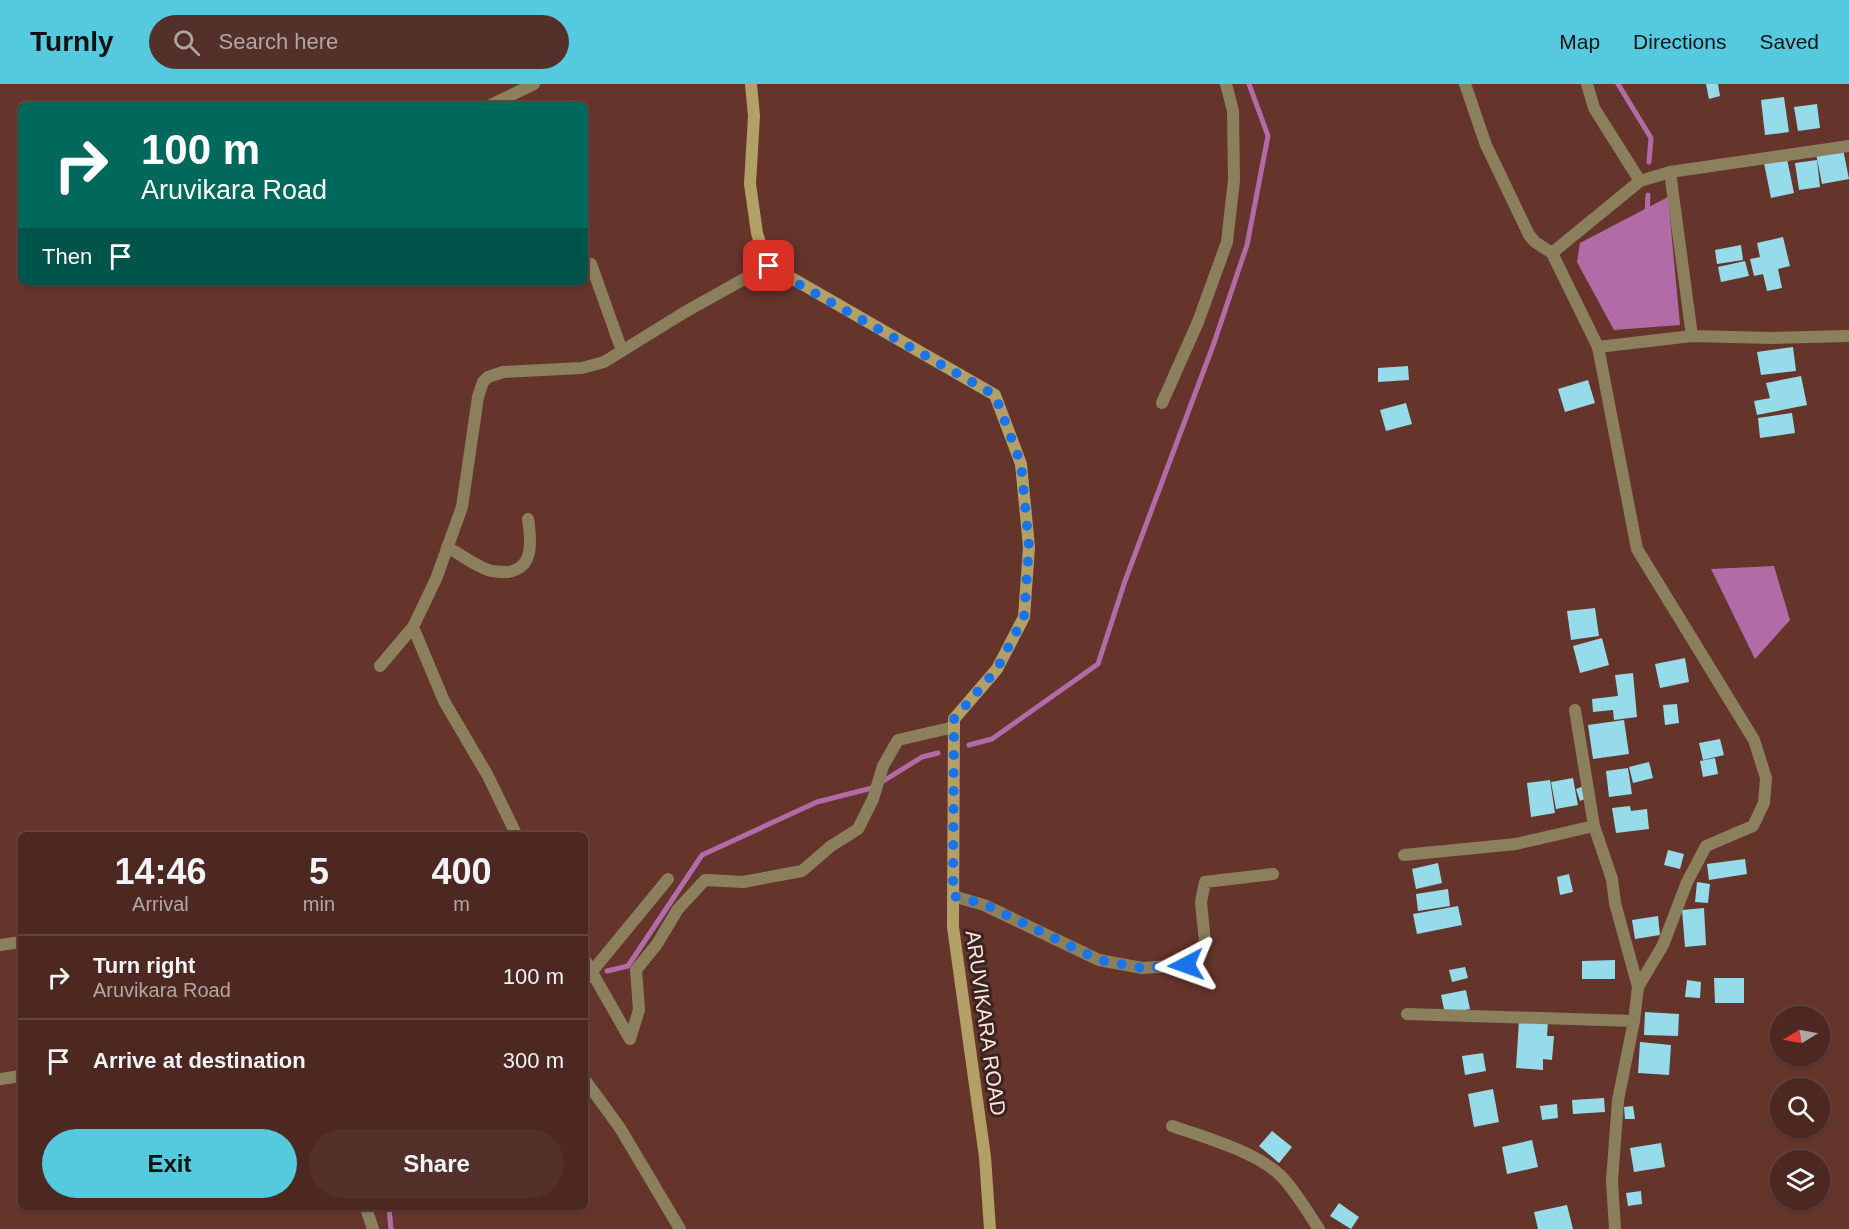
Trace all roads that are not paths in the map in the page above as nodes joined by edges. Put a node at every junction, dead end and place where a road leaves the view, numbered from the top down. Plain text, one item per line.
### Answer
1 (534, 84) edge
2 (751, 84) edge
3 (1226, 84) edge
4 (1465, 84) edge
5 (1587, 84) edge
6 (496, 102) edge
7 (1849, 146) edge
8 (1670, 172) junction
9 (1640, 182) junction
10 (1552, 253) junction
11 (591, 264) dead end
12 (769, 266) junction
13 (1692, 336) junction
14 (1849, 336) edge
15 (1598, 347) junction
16 (621, 351) junction
17 (1162, 403) dead end
18 (528, 519) dead end
19 (447, 547) junction
20 (413, 627) junction
21 (380, 666) dead end
22 (1575, 710) dead end
23 (954, 727) junction
24 (1594, 826) junction
25 (515, 832) edge
26 (1404, 855) dead end
27 (1273, 874) dead end
28 (668, 879) dead end
29 (953, 896) junction
30 (18, 942) edge
31 (0, 945) edge
32 (588, 976) edge
33 (1638, 987) junction
34 (1407, 1014) dead end
35 (1634, 1020) junction
36 (18, 1076) edge
37 (0, 1079) edge
38 (588, 1084) edge
39 (1172, 1126) dead end
40 (367, 1210) edge
41 (373, 1229) edge
42 (680, 1229) edge
43 (990, 1229) edge
44 (1319, 1229) edge
45 (1615, 1229) edge

1 - 6 street
2 - 12 main road
3 - 17 street
4 - 10 street
5 - 9 street
7 - 8 street
8 - 9 street
8 - 13 street
9 - 10 street
10 - 15 street
11 - 16 street
12 - 16 street
12 - 23 main road, ARUVIKARA ROAD
13 - 14 street
13 - 15 street
15 - 33 street
16 - 19 street
18 - 19 street
19 - 20 street
20 - 21 street
20 - 25 street
22 - 24 street
23 - 29 main road, ARUVIKARA ROAD
23 - 32 street
24 - 26 street
24 - 33 street
27 - 29 street
28 - 32 street
29 - 43 main road, ARUVIKARA ROAD
30 - 31 street
33 - 35 street
34 - 35 street
35 - 45 street
36 - 37 street
38 - 42 street
39 - 44 street
40 - 41 street

